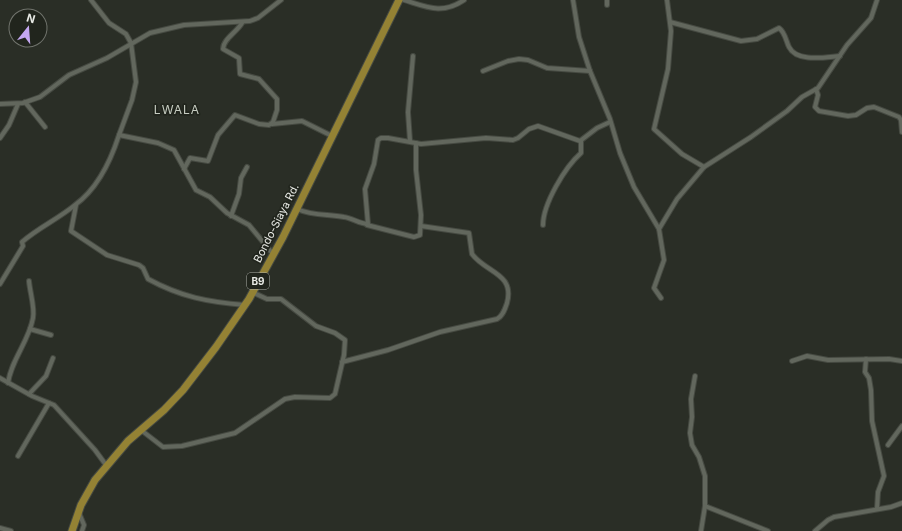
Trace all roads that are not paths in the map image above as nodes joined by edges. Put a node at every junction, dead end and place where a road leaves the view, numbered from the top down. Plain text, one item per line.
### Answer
1 (92, 0) edge
2 (281, 0) edge
3 (399, 0) edge
4 (404, 0) edge
5 (464, 0) edge
6 (574, 0) edge
7 (607, 0) edge
8 (667, 0) edge
9 (876, 0) edge
10 (607, 5) dead end
11 (670, 22) junction
12 (242, 23) junction
13 (131, 43) junction
14 (413, 56) dead end
15 (840, 56) junction
16 (590, 70) junction
17 (483, 71) dead end
18 (816, 89) junction
19 (25, 102) junction
20 (0, 104) edge
21 (18, 104) junction
22 (610, 122) junction
23 (272, 124) junction
24 (45, 127) dead end
25 (902, 132) edge
26 (119, 135) junction
27 (332, 136) junction
28 (0, 138) edge
29 (410, 141) junction
30 (581, 141) junction
31 (416, 143) junction
32 (247, 167) dead end
33 (704, 167) junction
34 (184, 169) junction
35 (76, 205) junction
36 (297, 209) junction
37 (231, 216) junction
38 (367, 224) junction
39 (543, 225) dead end
40 (421, 226) junction
41 (659, 229) junction
42 (273, 254) junction
43 (29, 281) dead end
44 (0, 284) edge
45 (252, 292) junction
46 (660, 298) dead end
47 (245, 305) junction
48 (30, 329) junction
49 (51, 335) dead end
50 (53, 358) dead end
51 (866, 359) junction
52 (792, 361) dead end
53 (902, 361) edge
54 (342, 362) junction
55 (695, 376) dead end
56 (0, 378) edge
57 (8, 383) junction
58 (29, 394) junction
59 (49, 403) junction
60 (902, 426) edge
61 (141, 430) junction
62 (888, 444) dead end
63 (18, 456) dead end
64 (106, 465) junction
65 (902, 504) edge
66 (705, 506) junction
67 (877, 509) junction
68 (78, 512) junction
69 (0, 528) edge
70 (11, 531) edge
71 (72, 531) edge
72 (82, 531) edge
73 (701, 531) edge
74 (768, 531) edge
75 (815, 531) edge

1 - 13 street
2 - 12 street
3 - 27 highway, Bondo-Siaya Rd. / B9
4 - 5 street
6 - 16 street
7 - 10 street
8 - 11 street
9 - 15 street
11 - 15 street
11 - 33 street
12 - 13 street
12 - 23 street
13 - 19 street
13 - 26 street
14 - 29 street
15 - 18 street
16 - 17 street
16 - 22 street
18 - 25 street
18 - 33 street
19 - 21 street
19 - 24 street
20 - 21 street
21 - 28 street
22 - 30 street
22 - 41 street
23 - 27 street
23 - 34 street
26 - 34 street
26 - 35 street
27 - 36 highway, Bondo-Siaya Rd. / B9
29 - 31 street
29 - 38 street
30 - 31 street
30 - 39 street
31 - 40 street
32 - 37 street
33 - 41 street
34 - 37 street
35 - 44 street
35 - 47 street
36 - 38 street
36 - 42 highway, Bondo-Siaya Rd. / B9
37 - 42 street
38 - 40 street
40 - 54 street
41 - 46 street
42 - 45 highway, Bondo-Siaya Rd. / B9
43 - 48 street
45 - 47 highway, Bondo-Siaya Rd. / B9
45 - 54 street
47 - 61 highway, Bondo-Siaya Rd. / B9
48 - 49 street
48 - 57 street
50 - 58 street
51 - 52 street
51 - 53 street
51 - 67 street
54 - 61 street
55 - 66 street
56 - 57 street
57 - 58 street
58 - 59 street
59 - 63 street
59 - 64 street
60 - 62 street
61 - 64 highway, Bondo-Siaya Rd. / B9
64 - 68 highway, Bondo-Siaya Rd. / B9
65 - 67 street
66 - 73 street
66 - 74 street
67 - 75 street
68 - 71 highway, Bondo-Siaya Rd. / B9
68 - 72 street
69 - 70 street

